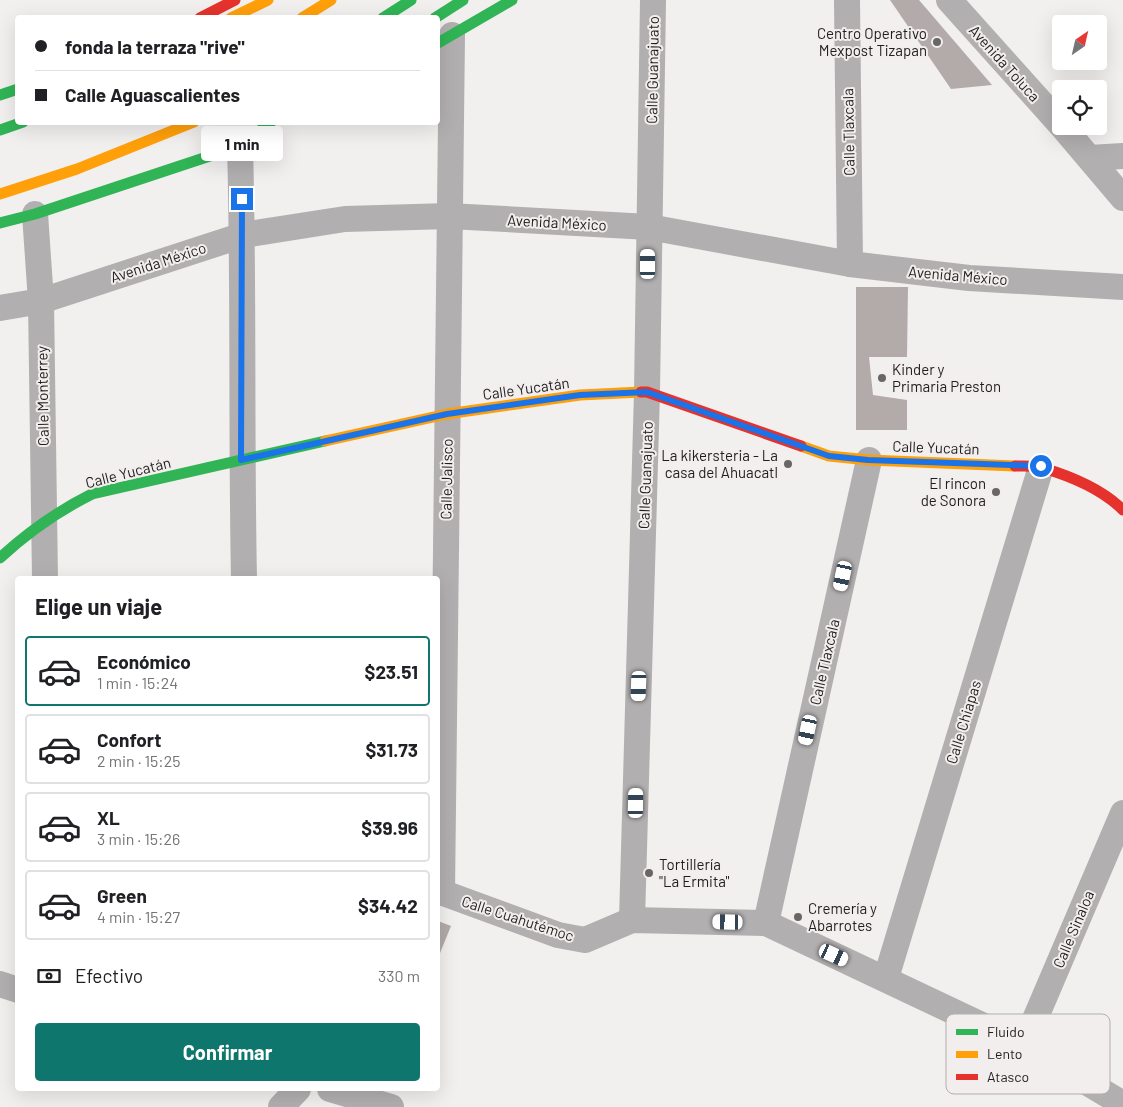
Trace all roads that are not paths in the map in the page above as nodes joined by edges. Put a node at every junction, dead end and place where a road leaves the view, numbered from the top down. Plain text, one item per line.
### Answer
1 (235, 0) edge
2 (268, 0) edge
3 (331, 0) edge
4 (463, 0) edge
5 (512, 0) edge
6 (653, 0) edge
7 (847, 0) edge
8 (949, 0) edge
9 (415, 2) edge
10 (206, 15) edge
11 (237, 15) edge
12 (307, 15) edge
13 (389, 15) edge
14 (401, 15) edge
15 (441, 32) edge
16 (15, 90) edge
17 (0, 95) edge
18 (1052, 115) edge
19 (15, 125) edge
20 (158, 125) edge
21 (186, 125) edge
22 (267, 125) edge
23 (280, 125) edge
24 (0, 130) edge
25 (1070, 135) edge
26 (240, 146) junction
27 (80, 155) dead end
28 (1123, 156) edge
29 (1090, 158) junction
30 (0, 194) edge
31 (1123, 198) edge
32 (35, 214) junction
33 (449, 216) junction
34 (0, 223) edge
35 (649, 227) junction
36 (242, 235) junction
37 (850, 264) junction
38 (1123, 287) edge
39 (41, 301) junction
40 (0, 308) edge
41 (647, 392) junction
42 (447, 414) junction
43 (241, 460) junction
44 (868, 460) junction
45 (1041, 466) junction
46 (1123, 510) edge
47 (45, 519) junction
48 (0, 558) edge
49 (45, 576) edge
50 (244, 576) edge
51 (1123, 812) edge
52 (440, 892) edge
53 (632, 920) junction
54 (766, 923) junction
55 (886, 978) junction
56 (0, 984) edge
57 (15, 989) edge
58 (960, 1014) edge
59 (1037, 1014) edge
60 (296, 1091) edge
61 (337, 1091) edge
62 (1106, 1094) edge
63 (1123, 1104) edge
64 (281, 1107) edge
65 (390, 1107) edge

1 - 10 main road
2 - 11 main road
3 - 12 main road
4 - 15 main road
5 - 15 main road
6 - 35 street, Calle Guanajuato
7 - 37 street, Calle Tlaxcala
8 - 18 street, Avenida Toluca
9 - 13 main road
9 - 14 main road
15 - 33 street, Calle Jalisco
16 - 17 main road
19 - 24 main road
20 - 27 main road
21 - 30 main road
22 - 26 main road
23 - 26 main road
25 - 29 street, Avenida Toluca
26 - 32 main road
26 - 36 street
28 - 29 street
29 - 31 street, Avenida Toluca
32 - 34 main road
32 - 39 street, Calle Monterrey
33 - 35 street, Avenida México
33 - 36 street, Avenida México
33 - 42 street, Calle Jalisco
35 - 37 street, Avenida México
35 - 41 street, Calle Guanajuato
36 - 39 street, Avenida México
36 - 43 street
37 - 38 street, Avenida México
39 - 40 street, Avenida México
39 - 47 street, Calle Monterrey
41 - 42 main road, Calle Yucatán
41 - 44 main road, Calle Yucatán
41 - 53 street, Calle Guanajuato
42 - 43 main road, Calle Yucatán
42 - 52 street, Calle Jalisco
43 - 47 main road, Calle Yucatán
43 - 50 street
44 - 45 main road, Calle Yucatán
44 - 54 street, Calle Tlaxcala
45 - 46 main road, Calle Yucatán
45 - 55 street, Calle Chiapas
47 - 48 main road, Calle Yucatán
47 - 49 street, Calle Monterrey
51 - 59 street, Calle Sinaloa
52 - 53 street, Calle Cuahutémoc
53 - 54 street, Calle Cuahutémoc
54 - 55 street, Calle Cuahutémoc
55 - 58 street, Calle Cuahutémoc
56 - 57 street
60 - 64 street
61 - 65 street
62 - 63 street, Calle Cuahutémoc

